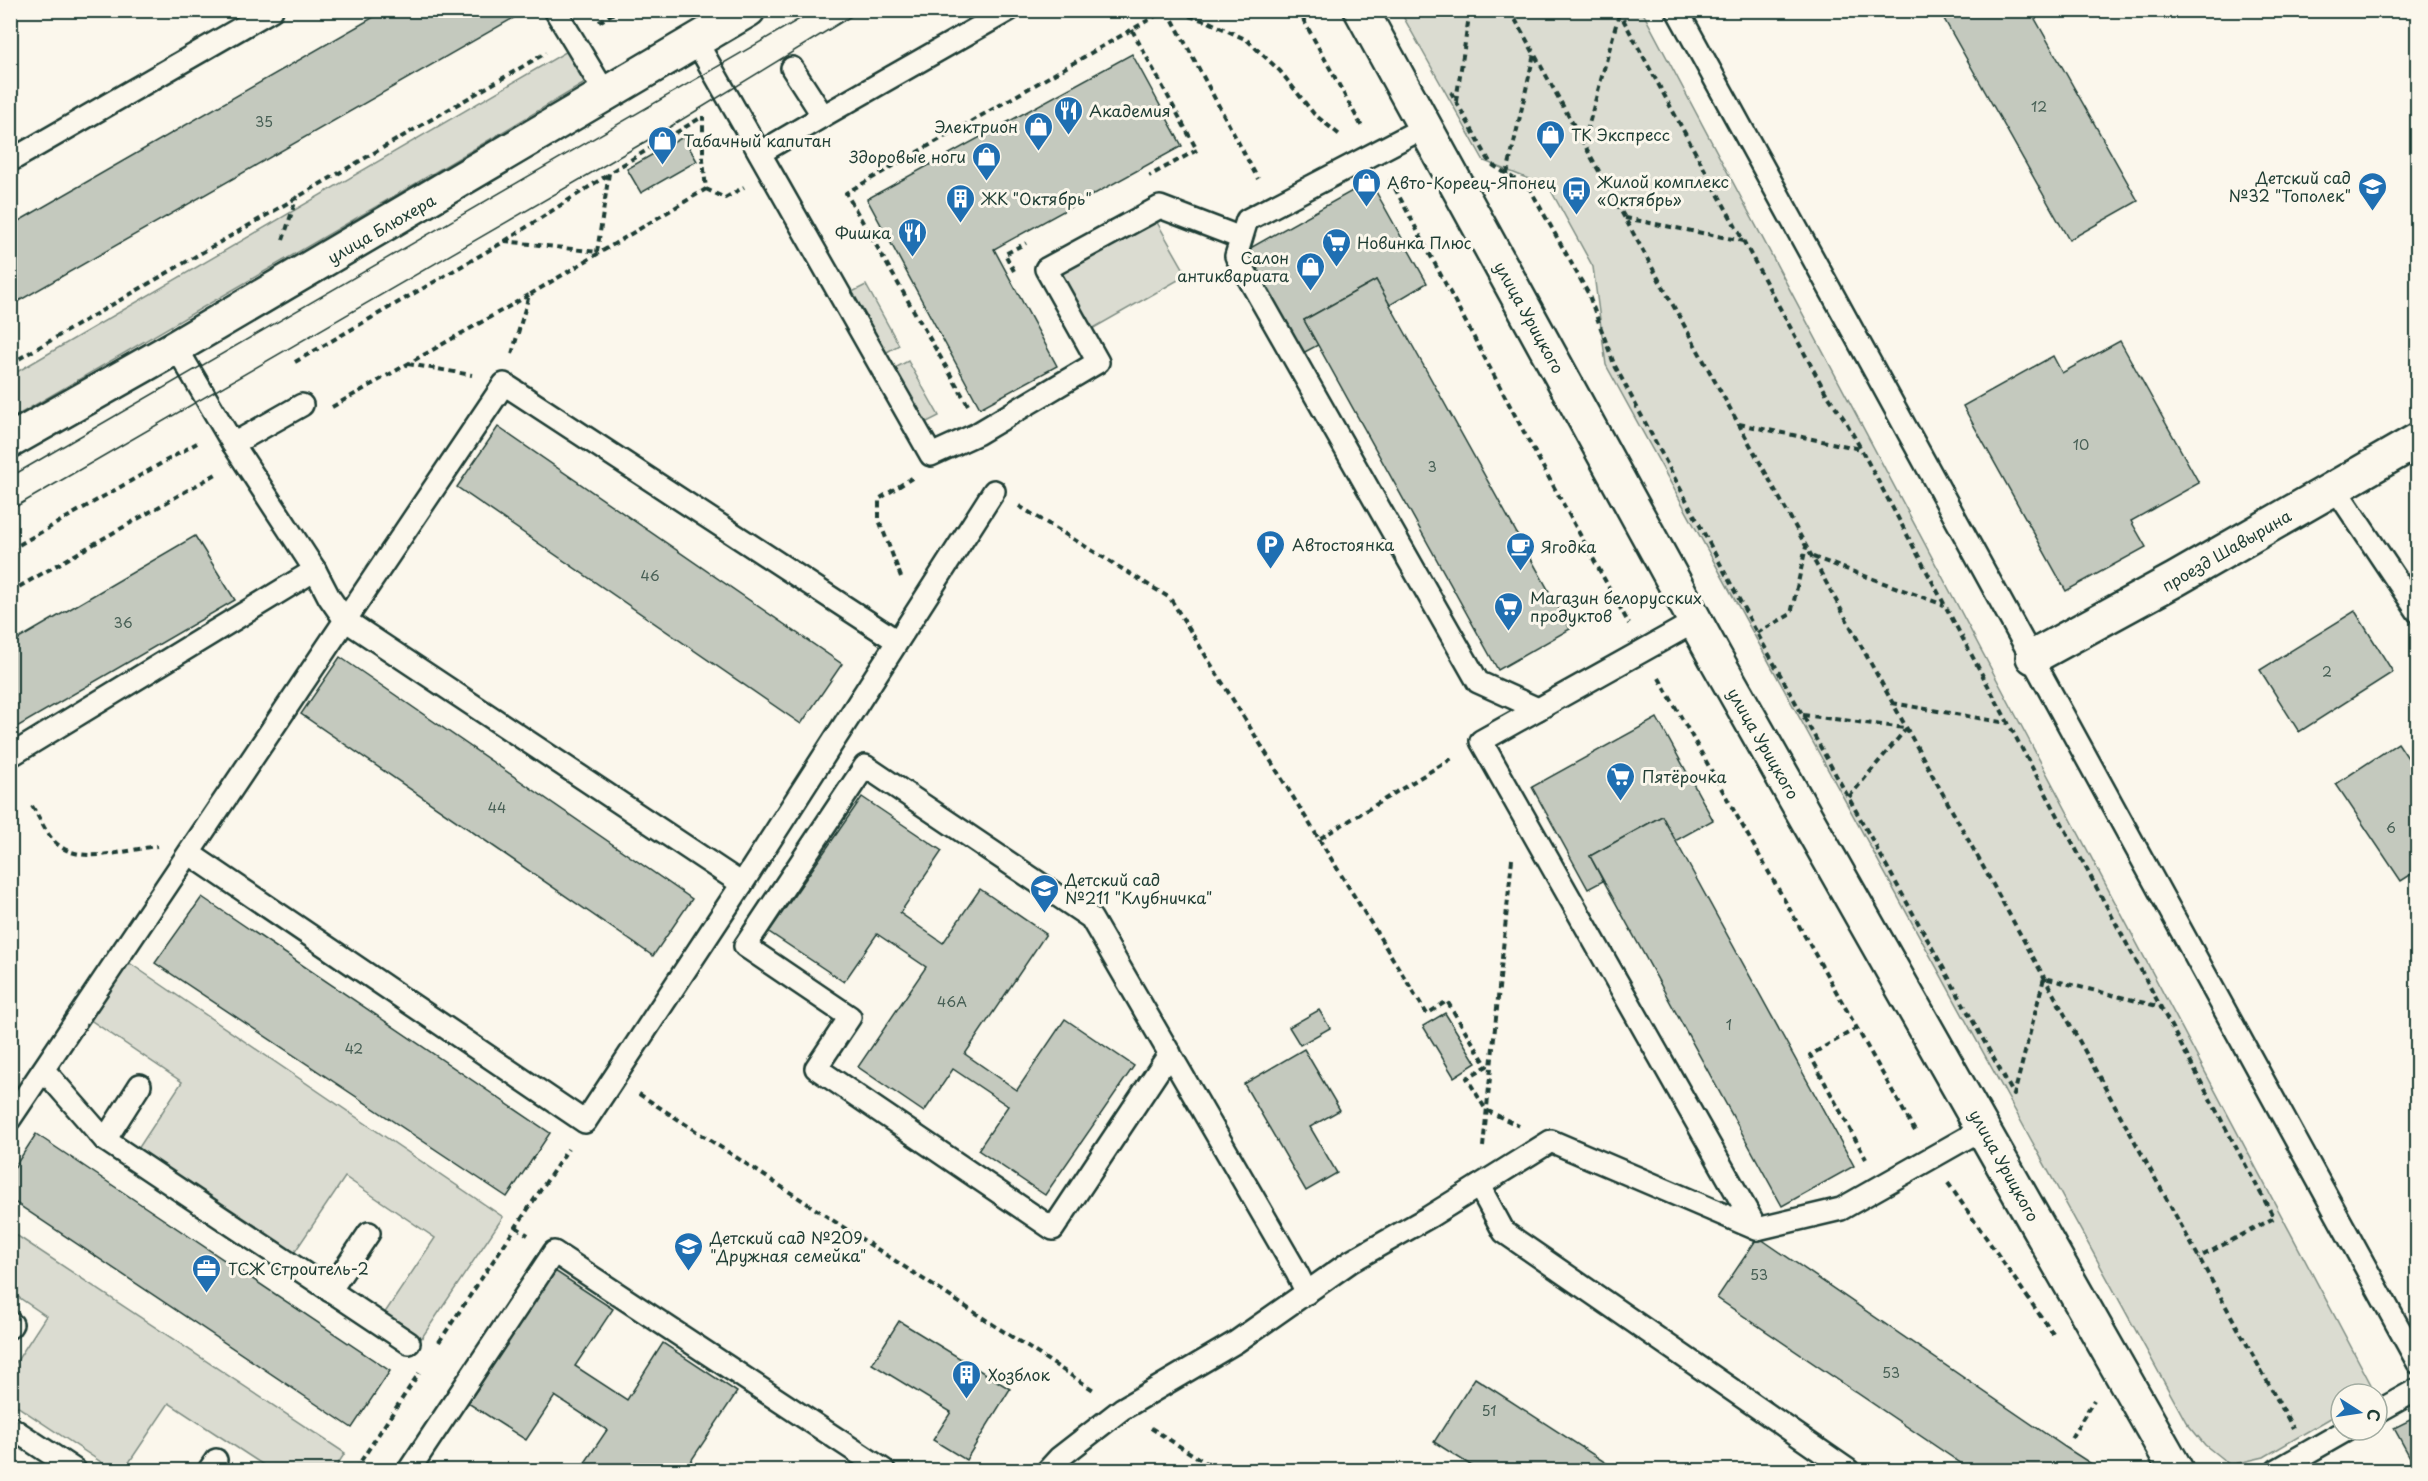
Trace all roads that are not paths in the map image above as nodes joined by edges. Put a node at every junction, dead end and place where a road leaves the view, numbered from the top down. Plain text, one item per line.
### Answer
1 (272, 10) edge
2 (555, 10) edge
3 (748, 10) edge
4 (1010, 10) edge
5 (1361, 10) edge
6 (1677, 10) edge
7 (696, 41) junction
8 (792, 68) dead end
9 (606, 96) junction
10 (823, 116) junction
11 (1425, 127) junction
12 (10, 161) edge
13 (765, 162) junction
14 (1241, 238) junction
15 (176, 348) junction
16 (302, 405) dead end
17 (228, 436) junction
18 (2418, 440) edge
19 (10, 441) edge
20 (2335, 488) junction
21 (994, 491) road end
22 (315, 570) junction
23 (2418, 612) edge
24 (345, 620) junction
25 (1696, 621) junction
26 (902, 633) junction
27 (2033, 657) junction
28 (1538, 709) junction
29 (10, 756) edge
30 (190, 854) junction
31 (742, 885) junction
32 (1170, 1053) junction
33 (42, 1072) junction
34 (140, 1085) dead end
35 (10, 1119) edge
36 (1983, 1128) junction
37 (105, 1140) junction
38 (1479, 1186) junction
39 (1757, 1229) junction
40 (369, 1233) dead end
41 (330, 1291) junction
42 (1307, 1293) junction
43 (409, 1343) dead end
44 (2418, 1363) edge
45 (2418, 1389) edge
46 (2389, 1406) edge
47 (10, 1427) edge
48 (2329, 1440) edge
49 (75, 1470) edge
50 (409, 1470) edge
51 (884, 1470) edge
52 (1048, 1470) edge
53 (1848, 1470) edge
54 (2176, 1470) edge
55 (2277, 1470) edge

1 - 12 lane
2 - 9 lane
3 - 7 street, улица Блюхера
4 - 10 lane
5 - 11 street, улица Урицкого
6 - 27 lane
7 - 9 street, улица Блюхера
7 - 13 lane
8 - 10 lane
9 - 15 street, улица Блюхера
10 - 13 lane
11 - 14 lane
11 - 25 street, улица Урицкого
13 - 14 lane
14 - 28 lane
15 - 17 lane
15 - 19 street, улица Блюхера
16 - 17 lane
17 - 22 lane
18 - 20 street, проезд Шавырина
20 - 23 lane
20 - 27 street, проезд Шавырина
21 - 26 lane
22 - 24 lane
22 - 29 lane
24 - 26 lane
24 - 30 lane
24 - 31 lane
25 - 28 lane
25 - 36 street, улица Урицкого
26 - 31 lane
27 - 44 lane
28 - 39 lane
30 - 31 lane
30 - 33 lane
32 - 32 lane
32 - 42 lane
33 - 35 lane
33 - 37 lane
34 - 37 lane
36 - 39 lane
36 - 54 street, улица Урицкого
37 - 41 lane
38 - 39 lane
38 - 42 lane
38 - 53 lane
40 - 41 lane
41 - 43 lane
42 - 52 lane
45 - 46 lane
47 - 49 lane
48 - 55 lane
50 - 51 lane

